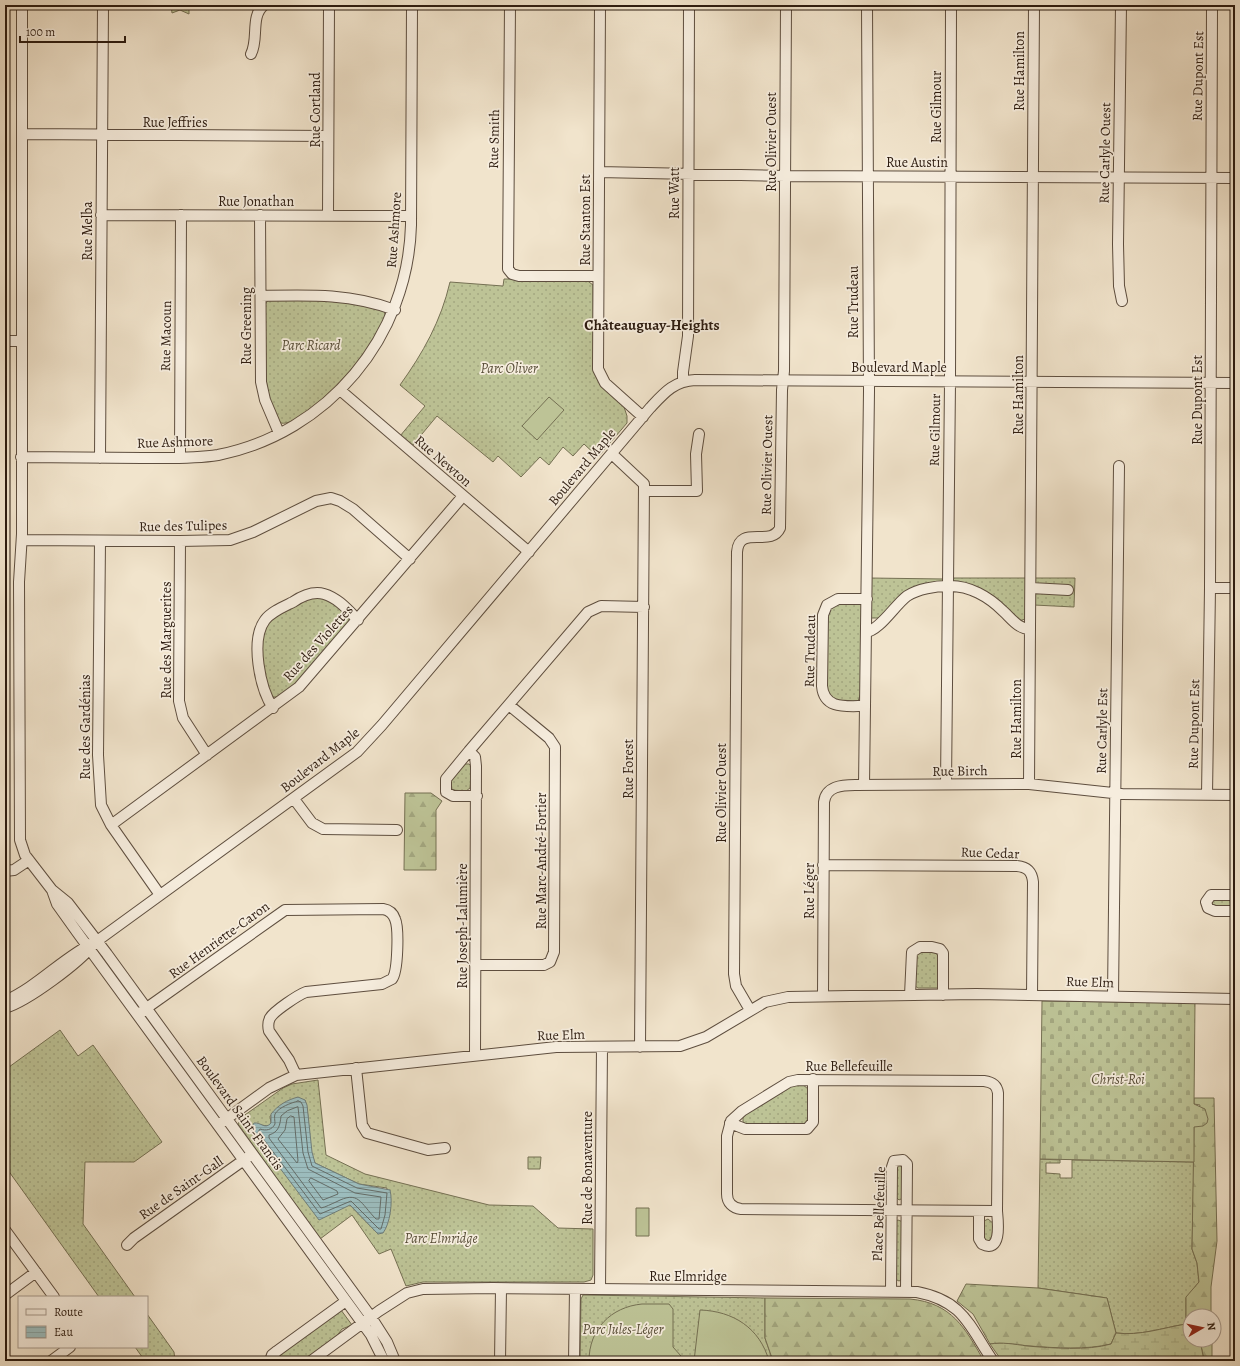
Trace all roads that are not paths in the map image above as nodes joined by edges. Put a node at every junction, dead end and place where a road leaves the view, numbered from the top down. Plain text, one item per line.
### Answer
1 (22, 5) edge
2 (103, 5) edge
3 (264, 5) edge
4 (329, 5) edge
5 (412, 5) edge
6 (510, 5) edge
7 (600, 5) edge
8 (689, 5) edge
9 (786, 5) edge
10 (867, 5) edge
11 (951, 5) edge
12 (1034, 5) edge
13 (1121, 5) edge
14 (1212, 5) edge
15 (251, 54) dead end
16 (22, 134) junction
17 (102, 135) junction
18 (328, 136) junction
19 (599, 172) junction
20 (688, 174) junction
21 (785, 176) junction
22 (867, 176) junction
23 (950, 176) junction
24 (1033, 177) junction
25 (1119, 177) junction
26 (1211, 178) junction
27 (1235, 178) edge
28 (101, 215) junction
29 (182, 215) junction
30 (260, 215) junction
31 (328, 215) junction
32 (411, 216) junction
33 (598, 276) junction
34 (261, 296) junction
35 (1122, 300) dead end
36 (395, 310) junction
37 (5, 341) edge
38 (21, 341) junction
39 (783, 380) junction
40 (683, 381) junction
41 (868, 381) junction
42 (1032, 381) junction
43 (950, 382) junction
44 (1211, 382) junction
45 (1235, 383) edge
46 (340, 390) junction
47 (643, 417) junction
48 (279, 433) junction
49 (700, 434) dead end
50 (612, 454) junction
51 (21, 457) junction
52 (100, 458) junction
53 (180, 458) junction
54 (1120, 466) dead end
55 (644, 491) junction
56 (464, 496) junction
57 (22, 540) junction
58 (100, 541) junction
59 (180, 541) junction
60 (529, 552) junction
61 (410, 559) junction
62 (947, 586) junction
63 (1031, 588) junction
64 (1210, 588) junction
65 (1235, 588) edge
66 (1068, 590) dead end
67 (866, 599) junction
68 (644, 607) junction
69 (358, 620) junction
70 (1030, 629) junction
71 (866, 632) junction
72 (509, 705) junction
73 (865, 706) junction
74 (273, 708) junction
75 (469, 751) junction
76 (207, 755) junction
77 (946, 784) junction
78 (1030, 784) junction
79 (864, 785) junction
80 (831, 790) joint
81 (1115, 793) junction
82 (1207, 795) junction
83 (1235, 795) edge
84 (477, 796) junction
85 (294, 799) junction
86 (111, 825) junction
87 (398, 830) dead end
88 (29, 860) junction
89 (823, 865) junction
90 (5, 871) edge
91 (52, 890) junction
92 (160, 895) junction
93 (1235, 895) edge
94 (1235, 911) edge
95 (97, 941) junction
96 (89, 947) junction
97 (475, 965) junction
98 (910, 994) junction
99 (944, 994) junction
100 (1032, 995) junction
101 (823, 996) junction
102 (1113, 996) junction
103 (1235, 999) edge
104 (5, 1000) edge
105 (5, 1008) edge
106 (147, 1009) junction
107 (750, 1010) junction
108 (138, 1015) junction
109 (602, 1047) junction
110 (640, 1047) junction
111 (475, 1055) junction
112 (356, 1068) junction
113 (296, 1075) junction
114 (813, 1079) junction
115 (226, 1119) junction
116 (730, 1123) junction
117 (218, 1125) junction
118 (445, 1148) dead end
119 (248, 1157) junction
120 (892, 1210) junction
121 (906, 1210) junction
122 (979, 1211) junction
123 (997, 1211) junction
124 (5, 1230) edge
125 (127, 1245) dead end
126 (36, 1272) junction
127 (501, 1289) junction
128 (575, 1289) junction
129 (600, 1289) junction
130 (891, 1291) junction
131 (906, 1291) junction
132 (5, 1295) edge
133 (53, 1296) edge
134 (346, 1301) junction
135 (371, 1317) junction
136 (362, 1324) junction
137 (69, 1348) edge
138 (51, 1361) edge
139 (270, 1361) edge
140 (311, 1361) edge
141 (384, 1361) edge
142 (395, 1361) edge
143 (500, 1361) edge
144 (574, 1361) edge
145 (993, 1361) edge

1 - 16 street, Boulevard Saint-Francis
2 - 17 street, Rue Melba
3 - 15 street
4 - 18 street, Rue Cortland
5 - 32 street, Rue Ashmore
6 - 33 street, Rue Smith
7 - 19 street, Rue Stanton Est
8 - 20 street, Rue Watt
9 - 21 street, Rue Olivier Ouest
10 - 22 street, Rue Trudeau
11 - 23 street, Rue Gilmour
12 - 24 street, Rue Hamilton
13 - 25 street, Rue Carlyle Ouest
14 - 26 street, Rue Dupont Est
16 - 17 street, Rue Jeffries
16 - 38 street, Boulevard Saint-Francis
17 - 18 street, Rue Jeffries
17 - 28 street, Rue Melba
18 - 31 street, Rue Cortland
19 - 20 street, Rue Austin
19 - 33 street, Rue Stanton Est
20 - 21 street, Rue Austin
20 - 40 street, Rue Watt
21 - 22 street, Rue Austin
21 - 39 street, Rue Olivier Ouest
22 - 23 street, Rue Austin
22 - 41 street, Rue Trudeau
23 - 24 street, Rue Austin
23 - 43 street, Rue Gilmour
24 - 25 street, Rue Austin
24 - 42 street, Rue Hamilton
25 - 26 street, Rue Austin
25 - 35 street, Rue Carlyle Ouest
26 - 27 street, Rue Austin
26 - 44 street, Rue Dupont Est
28 - 29 street, Rue Jonathan
28 - 52 street, Rue Melba
29 - 30 street, Rue Jonathan
29 - 53 street, Rue Macoun
30 - 31 street, Rue Jonathan
30 - 34 street, Rue Greening
31 - 32 street, Rue Jonathan
32 - 36 street, Rue Ashmore
33 - 47 street, Rue Stanton Est
34 - 36 street
34 - 48 street, Rue Greening
36 - 46 street, Rue Ashmore
37 - 38 street
38 - 51 street, Boulevard Saint-Francis
39 - 40 street, Boulevard Maple
39 - 41 street, Boulevard Maple
39 - 107 street, Rue Olivier Ouest
40 - 47 street, Boulevard Maple
41 - 43 street, Boulevard Maple
41 - 67 street, Rue Trudeau
42 - 43 street, Boulevard Maple
42 - 44 street, Boulevard Maple
42 - 63 street, Rue Hamilton
43 - 62 street, Rue Gilmour
44 - 45 street, Boulevard Maple
44 - 64 street, Rue Dupont Est
46 - 48 street, Rue Ashmore
46 - 56 street, Rue Newton
47 - 50 street, Boulevard Maple
48 - 53 street, Rue Ashmore
49 - 55 street
50 - 55 street, Rue Forest
50 - 60 street, Boulevard Maple
51 - 52 street, Rue Ashmore
51 - 57 street, Boulevard Saint-Francis
52 - 53 street, Rue Ashmore
54 - 81 street, Rue Carlyle Est
55 - 68 street, Rue Forest
56 - 60 street, Rue Newton
56 - 61 street, Rue des Violettes
57 - 58 street, Rue des Tulipes
57 - 88 street, Boulevard Saint-Francis
58 - 59 street, Rue des Tulipes
58 - 86 street, Rue des Gardénias
59 - 61 street, Rue des Tulipes
59 - 76 street, Rue des Marguerites
60 - 85 street, Boulevard Maple
61 - 69 street, Rue des Violettes
62 - 70 street
62 - 71 street
62 - 77 street, Rue Gilmour
63 - 66 street
63 - 70 street, Rue Hamilton
64 - 65 street
64 - 82 street, Rue Dupont Est
67 - 71 street, Rue Trudeau
67 - 73 street, Rue Trudeau
68 - 72 street
68 - 110 street, Rue Forest
69 - 74 street, Rue des Violettes
69 - 74 street
70 - 78 street, Rue Hamilton
71 - 73 street, Rue Trudeau
72 - 75 street
72 - 97 street, Rue Marc-André-Fortier
73 - 79 street, Rue Trudeau
74 - 76 street, Rue des Violettes
75 - 84 street, Rue Joseph-Lalumière
75 - 84 street
76 - 86 street, Rue des Violettes
77 - 78 street, Rue Birch
77 - 79 street, Rue Birch
78 - 81 street, Rue Birch
79 - 80 street, Rue Birch
80 - 89 street, Rue Léger
81 - 82 street, Rue Birch
81 - 102 street, Rue Carlyle Est
82 - 83 street, Rue Birch
84 - 97 street, Rue Joseph-Lalumière
85 - 87 street
85 - 92 street, Boulevard Maple
86 - 92 street, Rue des Gardénias
88 - 90 street
88 - 91 street, Boulevard Saint-Francis
89 - 100 street, Rue Cedar
89 - 101 street, Rue Léger
91 - 95 street, Boulevard Saint-Francis
91 - 96 street, Boulevard Saint-Francis
92 - 95 street, Boulevard Maple
93 - 94 street
95 - 96 street, Boulevard Maple
95 - 106 street, Boulevard Saint-Francis
96 - 104 street, Boulevard Maple
96 - 105 street, Boulevard Maple
96 - 108 street, Boulevard Saint-Francis
97 - 111 street, Rue Joseph-Lalumière
98 - 99 street, Rue Elm
98 - 99 street
98 - 101 street, Rue Elm
99 - 100 street, Rue Elm
100 - 102 street, Rue Elm
101 - 107 street, Rue Elm
102 - 103 street, Rue Elm
106 - 108 street, Rue Henriette-Caron
106 - 113 street, Rue Henriette-Caron
106 - 115 street, Boulevard Saint-Francis
107 - 110 street, Rue Elm
108 - 117 street, Boulevard Saint-Francis
109 - 110 street, Rue Elm
109 - 111 street, Rue Elm
109 - 129 street, Rue de Bonaventure
111 - 112 street, Rue Elm
112 - 113 street, Rue Elm
112 - 118 street
113 - 115 street, Rue Elm
114 - 116 street, Rue Bellefeuille
114 - 116 street
114 - 123 street, Rue Bellefeuille
115 - 117 street, Rue Elm
115 - 119 street, Boulevard Saint-Francis
116 - 120 street
117 - 119 street, Boulevard Saint-Francis
119 - 125 street, Rue de Saint-Gall
119 - 134 street, Boulevard Saint-Francis
119 - 135 street, Boulevard Saint-Francis
120 - 121 street
120 - 121 street, Place Bellefeuille
120 - 130 street, Place Bellefeuille
121 - 122 street
121 - 131 street, Place Bellefeuille
122 - 123 street
122 - 123 street, Rue Bellefeuille
124 - 126 street
126 - 132 street
126 - 133 street
127 - 128 street, Rue Elmridge
127 - 135 street, Rue Elmridge
127 - 143 street
128 - 129 street, Rue Elmridge
128 - 144 street
129 - 130 street, Rue Elmridge
130 - 131 street, Rue Elmridge
131 - 145 street, Rue Elmridge
134 - 136 street, Boulevard Saint-Francis
134 - 139 street
135 - 136 street, Rue Elmridge
135 - 142 street, Boulevard Saint-Francis
136 - 140 street, Rue Elmridge
136 - 141 street, Boulevard Saint-Francis
137 - 138 street

